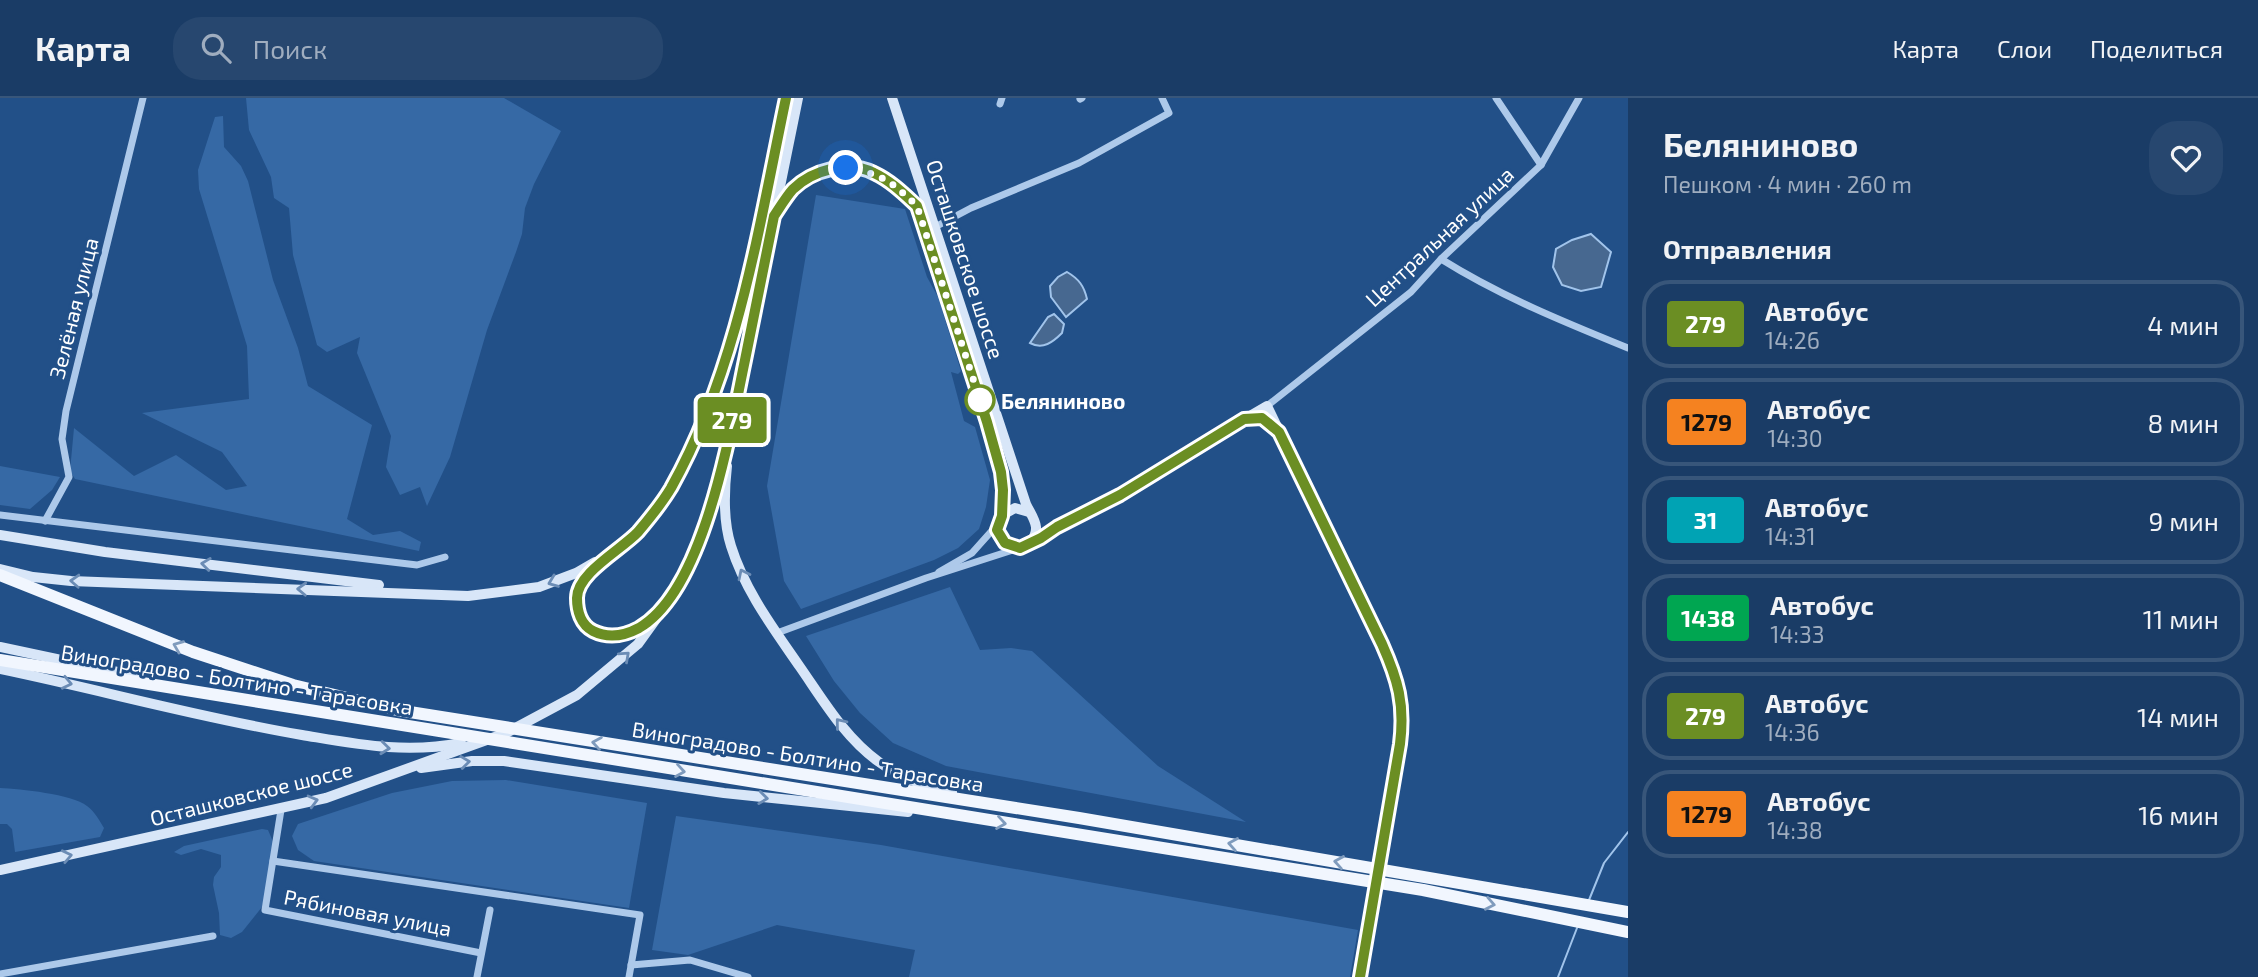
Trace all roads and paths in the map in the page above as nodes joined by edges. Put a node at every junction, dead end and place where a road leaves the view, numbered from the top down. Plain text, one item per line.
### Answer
1 (143, 98) edge
2 (786, 98) edge
3 (798, 98) edge
4 (892, 98) edge
5 (1162, 98) edge
6 (1496, 98) edge
7 (1579, 98) edge
8 (1541, 165) junction
9 (774, 216) junction
10 (935, 227) junction
11 (1441, 260) junction
12 (1628, 348) edge
13 (1267, 406) junction
14 (1244, 419) junction
15 (730, 431) junction
16 (1279, 432) junction
17 (0, 514) edge
18 (1032, 516) junction
19 (1000, 520) junction
20 (45, 522) junction
21 (1057, 527) junction
22 (0, 535) edge
23 (1024, 546) junction
24 (614, 552) junction
25 (445, 557) dead end
26 (0, 569) edge
27 (0, 575) edge
28 (926, 579) junction
29 (468, 596) junction
30 (669, 601) junction
31 (777, 633) junction
32 (0, 647) edge
33 (0, 660) edge
34 (0, 669) edge
35 (253, 701) junction
36 (407, 719) junction
37 (494, 737) junction
38 (397, 772) junction
39 (281, 810) junction
40 (964, 817) junction
41 (1079, 818) junction
42 (273, 861) junction
43 (0, 870) edge
44 (490, 909) dead end
45 (1628, 912) edge
46 (1628, 932) edge
47 (213, 936) dead end
48 (481, 953) junction
49 (631, 965) junction
50 (0, 974) edge
51 (477, 977) edge
52 (629, 977) edge
53 (748, 977) edge
54 (1360, 977) edge

1 - 20 street, Зелёная улица
2 - 24 main road
3 - 9 main road
4 - 10 main road, Осташковское шоссе
5 - 10 street
6 - 8 street
7 - 8 street, Центральная улица
8 - 11 street, Центральная улица
9 - 15 main road
9 - 19 main road, Осташковское шоссе
10 - 18 main road, Осташковское шоссе
11 - 12 street
11 - 13 street, Центральная улица
13 - 14 main road
13 - 16 main road
14 - 16 main road
14 - 21 main road
15 - 30 main road
31 -> 15 main road
16 - 54 main road
17 - 20 street
18 - 19 main road
18 - 21 main road
18 - 23 main road
19 - 23 main road
19 - 28 street
20 - 25 street
21 - 23 main road
29 -> 22 main road
23 - 28 street
24 -> 29 main road
24 - 30 main road
29 -> 26 main road
36 -> 27 main road, Виноградово - Болтино - Тарасовка
28 - 31 street
37 -> 30 main road, Осташковское шоссе
41 -> 31 main road
32 - 35 main road
33 - 35 main road, Виноградово - Болтино - Тарасовка
34 -> 37 main road
35 - 36 main road, Виноградово - Болтино - Тарасовка
36 -> 40 main road, Виноградово - Болтино - Тарасовка
41 -> 36 main road, Виноградово - Болтино - Тарасовка
37 - 38 main road, Осташковское шоссе
39 -> 38 main road, Осташковское шоссе
38 -> 40 main road
39 - 42 street, Рябиновая улица
43 -> 39 main road, Осташковское шоссе
40 -> 46 main road, Виноградово - Болтино - Тарасовка
45 -> 41 main road, Виноградово - Болтино - Тарасовка
42 - 48 street, Рябиновая улица
42 - 49 street
44 - 48 street
47 - 50 street
48 - 51 street
49 - 52 street
49 - 53 street

